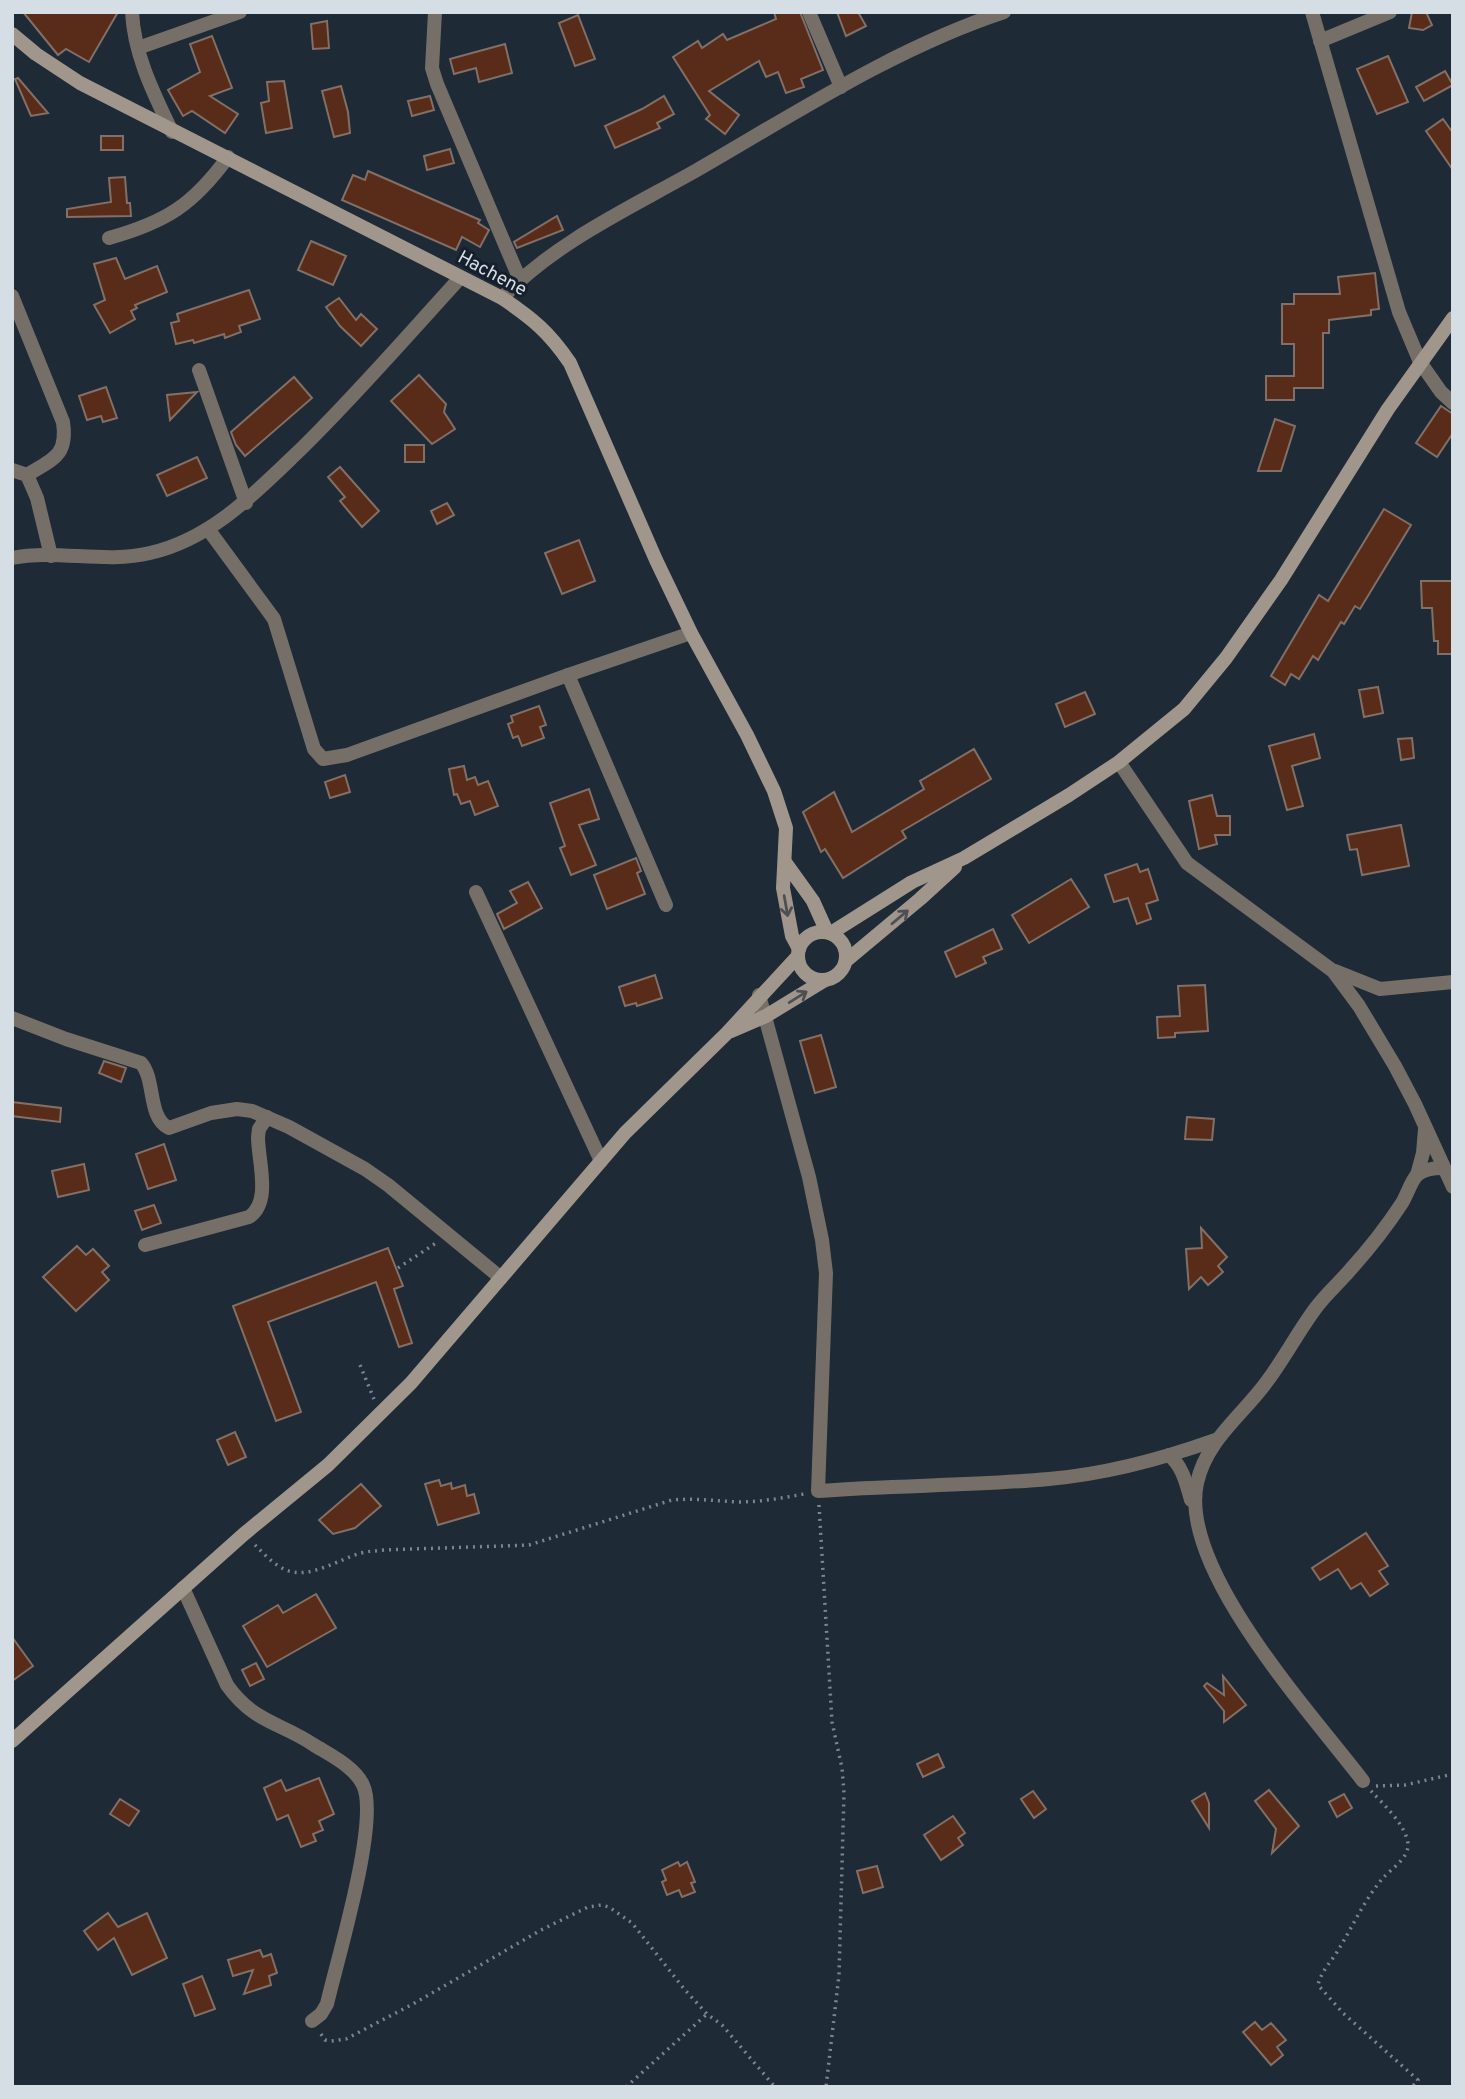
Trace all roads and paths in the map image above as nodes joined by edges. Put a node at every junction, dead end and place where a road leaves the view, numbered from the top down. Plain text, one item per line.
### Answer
1 (132, 12) edge
2 (240, 12) edge
3 (435, 12) edge
4 (809, 12) edge
5 (1004, 12) edge
6 (1312, 12) edge
7 (1390, 12) edge
8 (12, 34) edge
9 (1320, 41) junction
10 (138, 48) junction
11 (841, 87) junction
12 (172, 132) junction
13 (228, 157) junction
14 (109, 238) dead end
15 (460, 278) junction
16 (520, 280) junction
17 (12, 296) edge
18 (502, 298) junction
19 (1453, 318) edge
20 (1420, 362) junction
21 (199, 370) dead end
22 (1453, 403) edge
23 (12, 470) edge
24 (27, 475) junction
25 (246, 503) junction
26 (208, 529) junction
27 (51, 556) junction
28 (12, 558) edge
29 (691, 633) junction
30 (568, 675) junction
31 (1119, 762) junction
32 (964, 858) junction
33 (785, 862) junction
34 (476, 892) dead end
35 (666, 905) dead end
36 (829, 932) junction
37 (798, 952) junction
38 (846, 960) junction
39 (1333, 971) junction
40 (825, 980) junction
41 (1453, 982) edge
42 (759, 995) junction
43 (766, 1016) junction
44 (12, 1018) edge
45 (727, 1033) junction
46 (267, 1117) junction
47 (1425, 1127) junction
48 (601, 1161) junction
49 (1443, 1168) junction
50 (1417, 1175) junction
51 (1453, 1187) edge
52 (450, 1234) junction
53 (145, 1245) dead end
54 (398, 1268) dead end
55 (501, 1278) junction
56 (360, 1365) dead end
57 (380, 1415) junction
58 (1215, 1440) junction
59 (1170, 1455) junction
60 (818, 1491) junction
61 (1195, 1516) junction
62 (244, 1534) junction
63 (183, 1588) junction
64 (12, 1741) edge
65 (1453, 1774) edge
66 (1363, 1781) junction
67 (707, 2014) junction
68 (312, 2021) joint
69 (626, 2087) edge
70 (775, 2087) edge
71 (825, 2087) edge
72 (1412, 2087) edge

1 - 10 street
2 - 10 street
3 - 16 street
4 - 11 street
5 - 11 street
6 - 9 street
7 - 9 street
8 - 12 main road, Hachene
9 - 20 street
10 - 12 street
11 - 16 street
12 - 13 main road, Hachene
13 - 14 street
13 - 15 main road, Hachene
15 - 18 main road, Hachene
15 - 25 street
16 - 18 street
17 - 24 street
18 - 29 main road, Hachene
19 - 20 main road
20 - 22 street
20 - 31 main road
21 - 25 street
23 - 24 street
24 - 27 street
25 - 26 street
26 - 27 street
26 - 30 street
27 - 28 street
29 - 30 street
29 - 33 main road, Hachene
30 - 35 street
31 - 32 main road
31 - 39 street
32 - 36 main road
38 -> 32 main road
33 - 36 main road
33 -> 37 main road, Hachene
34 - 48 street
36 - 37 main road
36 - 38 main road
37 - 40 main road
37 - 42 main road
38 - 40 main road
39 - 41 street
39 - 47 street
43 -> 40 main road
42 - 43 street
42 - 45 main road
43 - 45 main road
43 - 60 street
44 - 46 street
45 - 48 main road
46 - 52 street
46 - 53 street
47 - 49 street
47 - 50 street
48 - 55 main road
49 - 50 street
49 - 51 street
50 - 58 street
52 - 54 path
52 - 55 street
55 - 57 main road
56 - 57 path
57 - 62 main road
58 - 59 street
58 - 61 street
59 - 60 street
59 - 61 street
60 - 62 path
60 - 71 path
61 - 66 street
62 - 63 main road
63 - 64 main road
63 - 68 street
65 - 66 path
66 - 72 path
67 - 68 path
67 - 69 path
67 - 70 path

